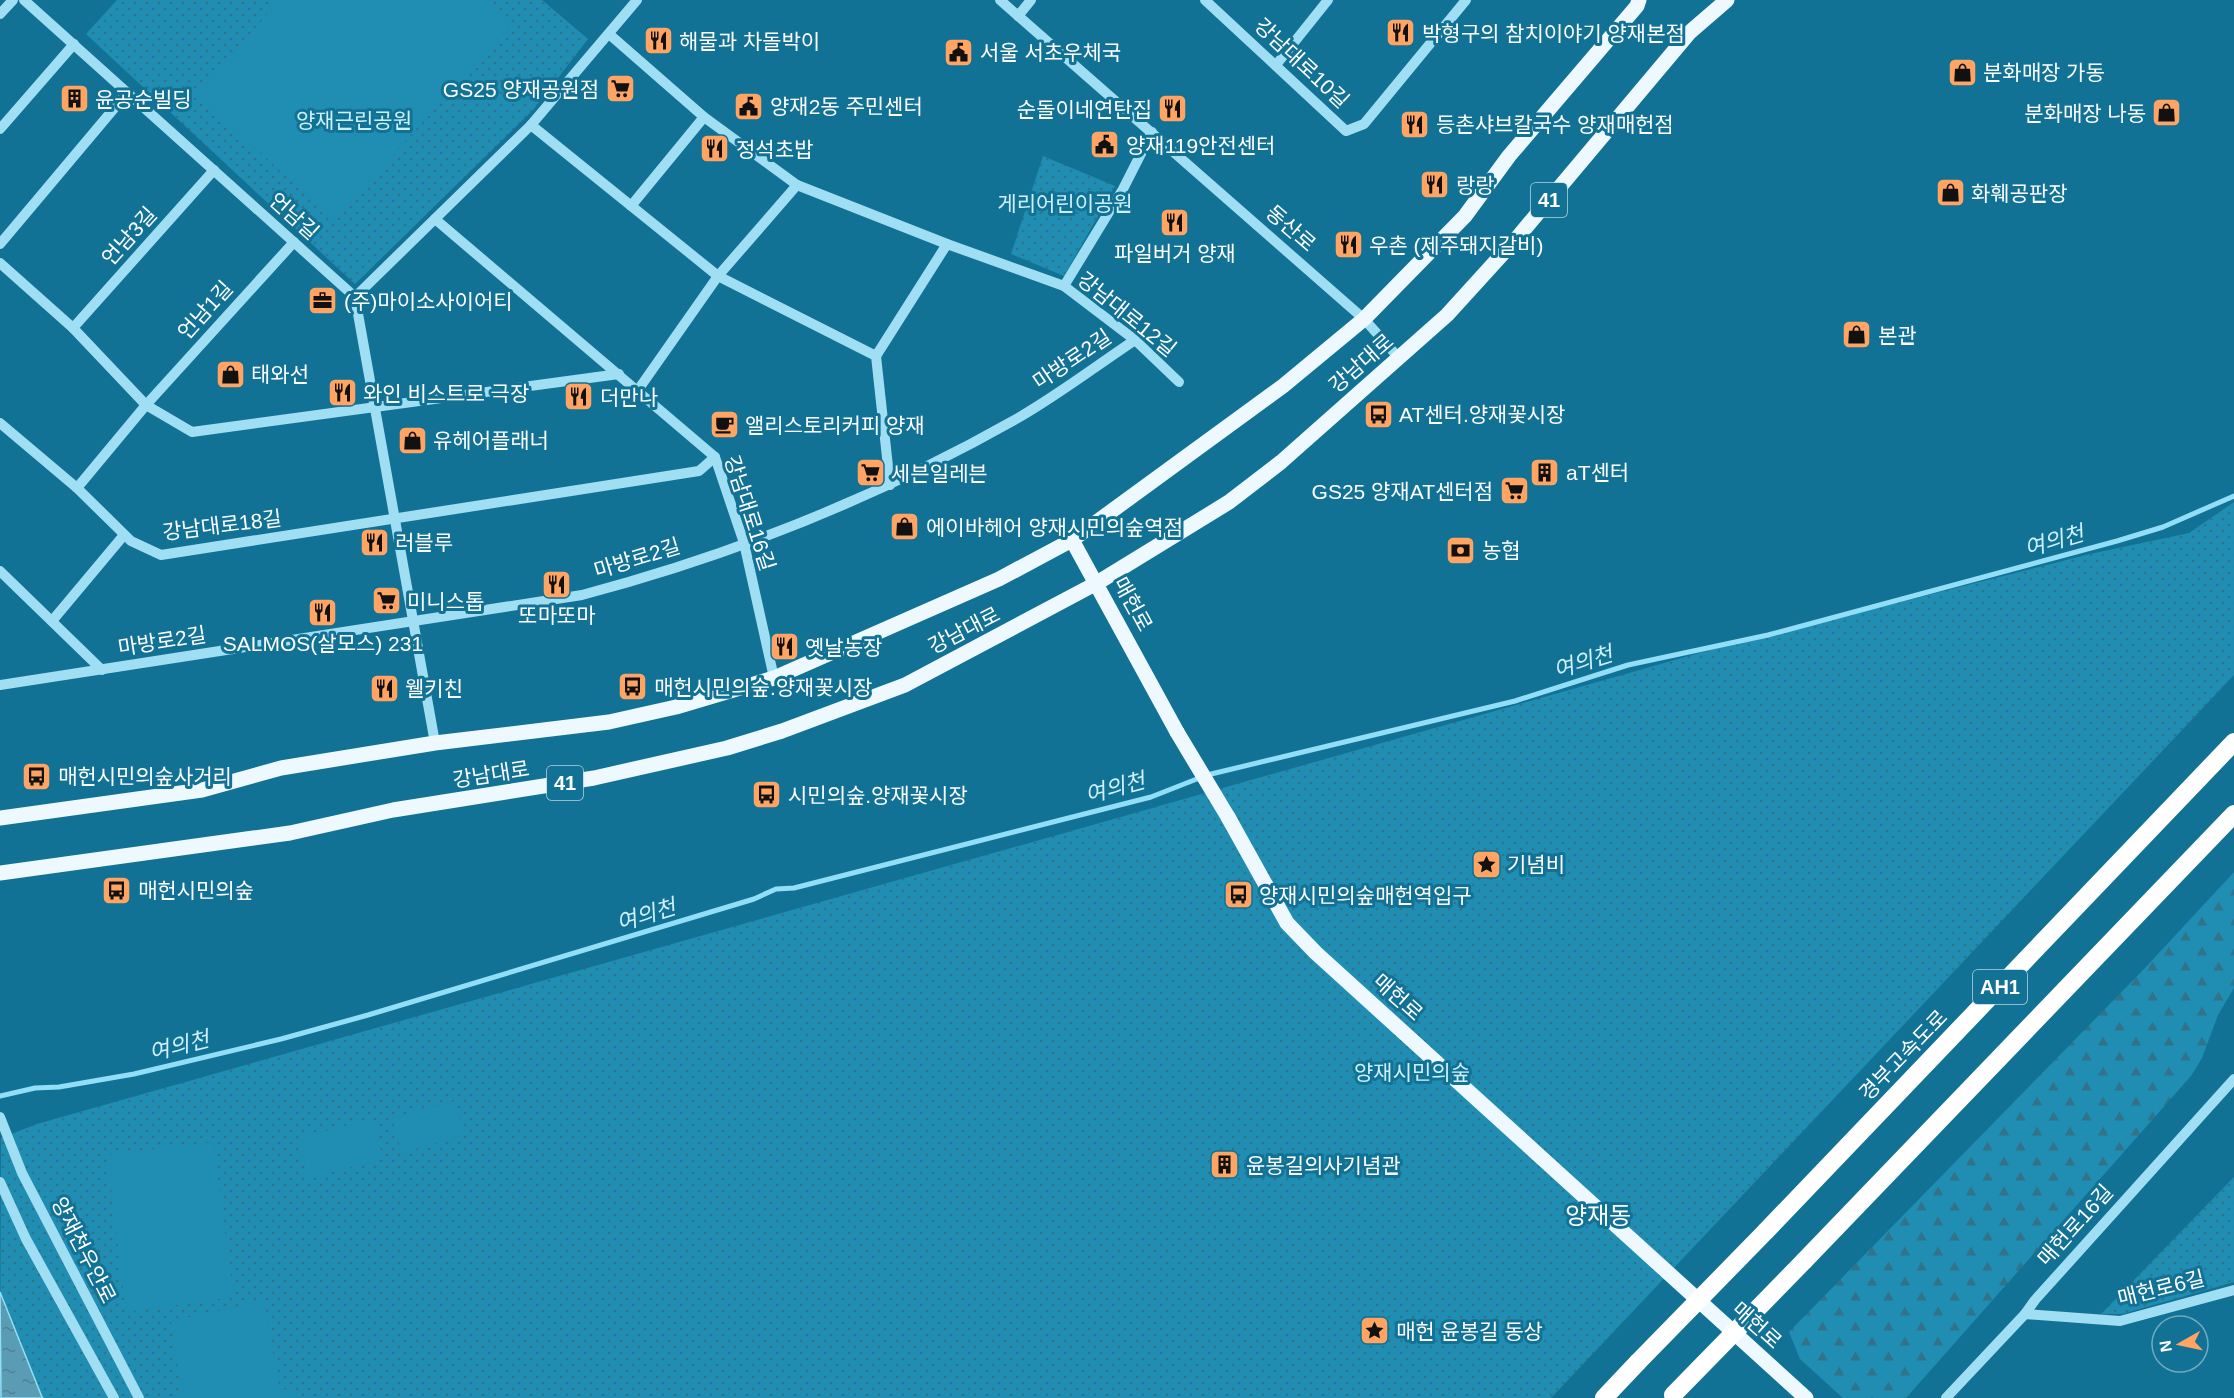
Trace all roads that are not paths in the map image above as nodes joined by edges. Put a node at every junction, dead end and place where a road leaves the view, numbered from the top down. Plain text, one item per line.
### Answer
1 (13, 0) edge
2 (24, 0) edge
3 (638, 0) edge
4 (1000, 0) edge
5 (1031, 0) edge
6 (1205, 0) edge
7 (1328, 0) edge
8 (1466, 0) edge
9 (1711, 0) edge
10 (1727, 0) edge
11 (1639, 2) edge
12 (0, 14) edge
13 (1018, 16) junction
14 (1690, 32) junction
15 (609, 34) junction
16 (74, 45) junction
17 (1276, 65) junction
18 (127, 93) junction
19 (704, 117) junction
20 (531, 125) junction
21 (0, 129) edge
22 (1152, 132) junction
23 (214, 170) junction
24 (797, 185) junction
25 (631, 206) junction
26 (435, 219) junction
27 (294, 242) junction
28 (0, 244) edge
29 (947, 244) junction
30 (0, 263) edge
31 (718, 276) junction
32 (1064, 286) junction
33 (355, 297) junction
34 (1364, 319) junction
35 (73, 328) junction
36 (1135, 340) junction
37 (876, 356) junction
38 (1399, 358) junction
39 (619, 374) junction
40 (1179, 382) dead end
41 (638, 390) junction
42 (146, 405) junction
43 (375, 407) junction
44 (0, 423) edge
45 (716, 457) junction
46 (890, 485) junction
47 (77, 488) junction
48 (395, 520) junction
49 (124, 535) junction
50 (1072, 540) junction
51 (744, 543) junction
52 (0, 570) edge
53 (1097, 583) junction
54 (52, 621) junction
55 (413, 623) junction
56 (102, 670) junction
57 (774, 678) junction
58 (0, 685) edge
59 (2234, 742) edge
60 (435, 743) junction
61 (2234, 814) edge
62 (0, 818) edge
63 (0, 873) edge
64 (2234, 1079) edge
65 (0, 1117) edge
66 (0, 1182) edge
67 (2234, 1290) edge
68 (2025, 1314) junction
69 (1671, 1397) edge
70 (114, 1398) edge
71 (139, 1398) edge
72 (1604, 1398) edge
73 (1806, 1398) edge
74 (1946, 1398) edge

1 - 12 street
2 - 16 street, 언남길
3 - 15 street
4 - 13 street, 동산로
5 - 13 street
6 - 17 street, 강남대로10길
7 - 17 street
8 - 17 street, 강남대로10길
9 - 14 main road, 41
10 - 14 main road, 강남대로
11 - 34 main road, 강남대로
13 - 22 street, 동산로
14 - 38 main road, 강남대로 / 41
15 - 19 street, 강남대로12길
15 - 20 street
16 - 18 street, 언남길
16 - 21 street
18 - 23 street, 언남길
18 - 28 street
19 - 24 street, 강남대로12길
19 - 25 street
20 - 25 street
20 - 26 street
22 - 32 street
22 - 34 street, 동산로
23 - 27 street, 언남길
23 - 35 street, 언남3길
24 - 29 street, 강남대로12길
24 - 31 street
25 - 31 street
26 - 33 street
26 - 39 street, 강남대로16길
27 - 33 street, 언남길
27 - 42 street, 언남1길
29 - 32 street, 강남대로12길
29 - 37 street
30 - 35 street
31 - 37 street
31 - 41 street
32 - 36 street, 강남대로12길
33 - 43 street
34 - 38 street, 동산로
34 - 50 main road, 강남대로
35 - 42 street
36 - 40 street, 강남대로12길
36 - 46 street, 마방로2길
37 - 46 street
38 - 53 main road, 강남대로 / 41
39 - 41 street, 강남대로16길
39 - 43 street
41 - 45 street, 강남대로16길
42 - 43 street
42 - 47 street, 언남1길
43 - 48 street
44 - 47 street, 강남대로18길
45 - 48 street, 강남대로18길
45 - 51 street, 강남대로16길
46 - 51 street, 마방로2길
47 - 49 street, 강남대로18길
48 - 49 street, 강남대로18길
48 - 55 street
49 - 54 street
50 - 53 main road, 매헌로
50 - 57 main road, 강남대로
51 - 55 street, 마방로2길
51 - 57 street, 강남대로16길
52 - 54 street, 마방로2길
53 - 63 main road, 강남대로 / 41
53 - 73 main road, 매헌로, bridge
54 - 56 street, 마방로2길
55 - 56 street, 마방로2길
55 - 60 street
56 - 58 street, 마방로2길
57 - 60 main road, 강남대로
59 - 72 highway, 경부고속도로 / AH1, bridge
60 - 62 main road, 강남대로
61 - 69 highway, AH1, bridge
64 - 68 street, 매헌로16길
65 - 71 street, 양재천우안로
66 - 70 street
67 - 68 street, 매헌로6길
68 - 74 street, 매헌로16길

